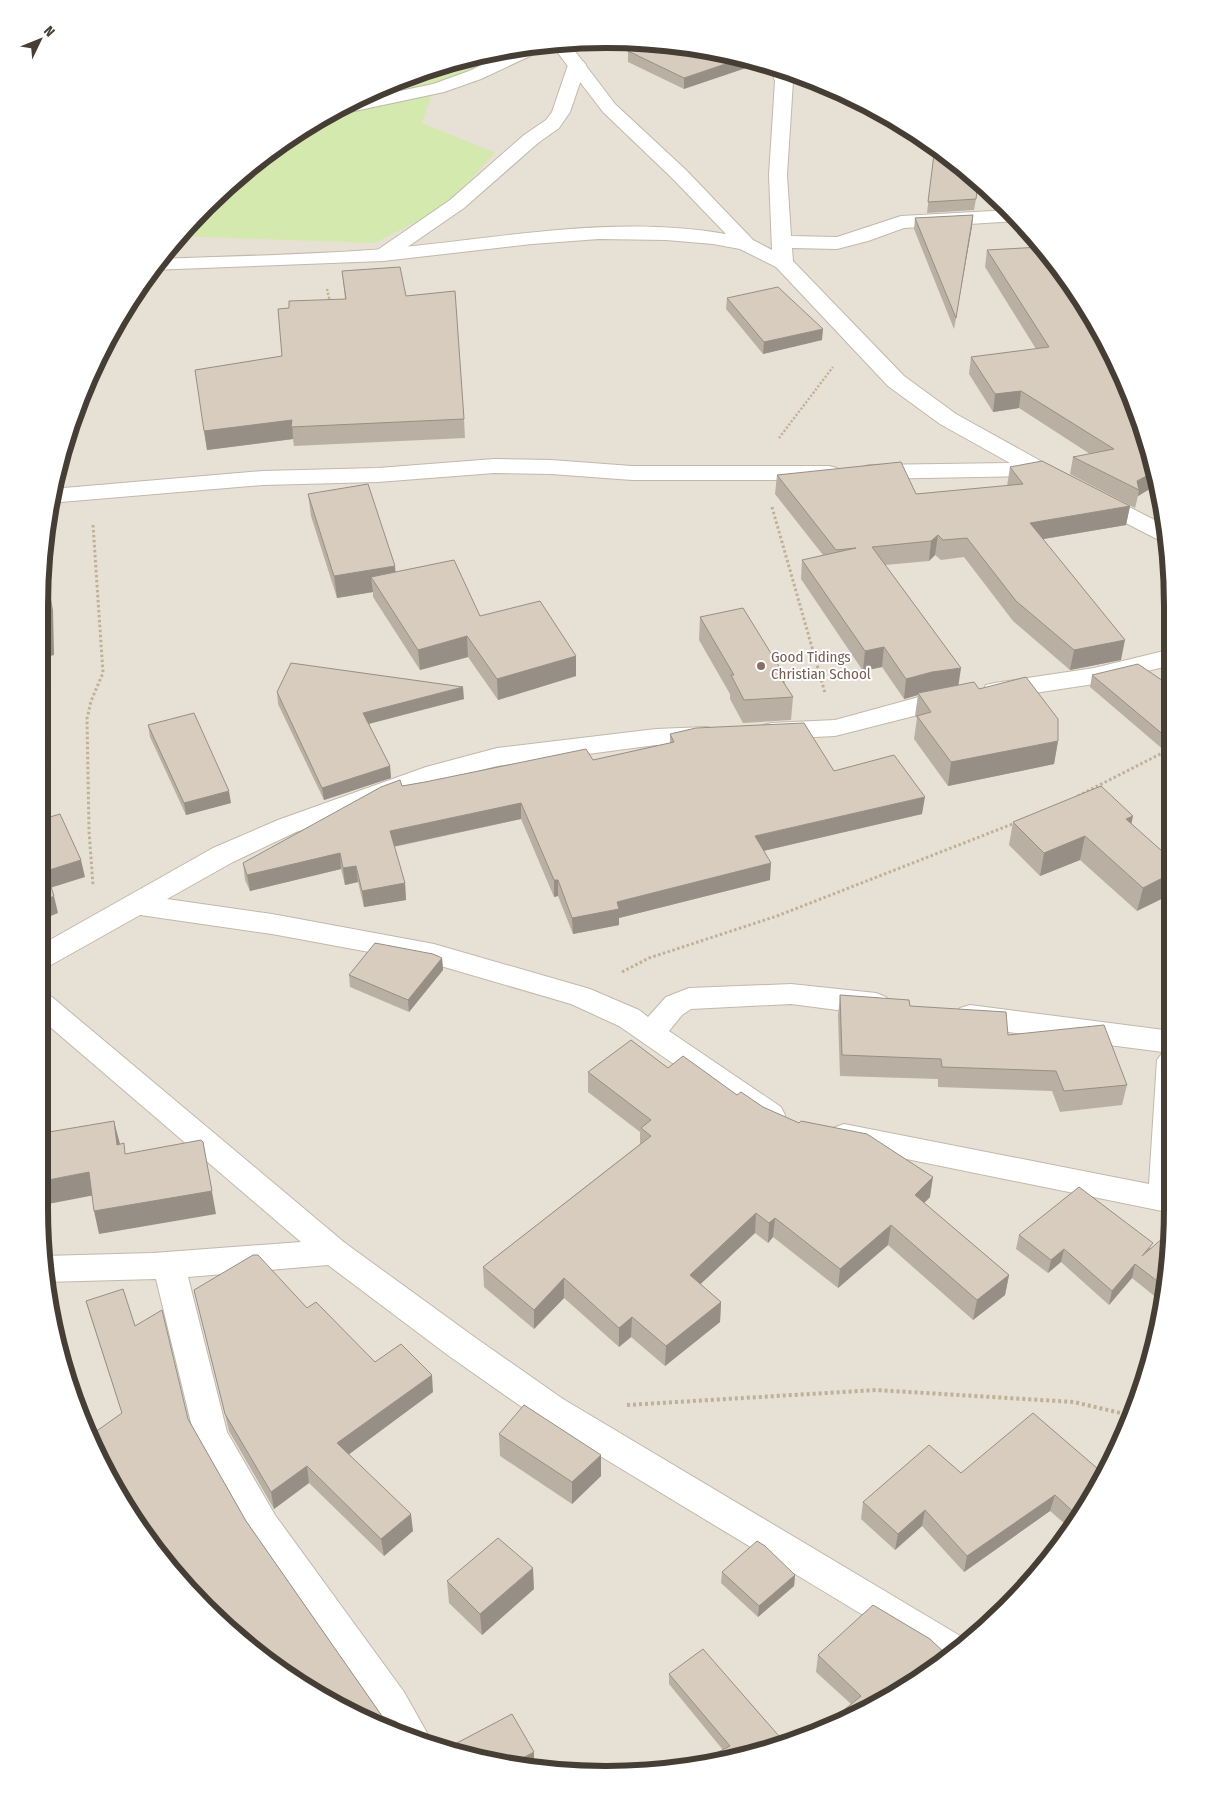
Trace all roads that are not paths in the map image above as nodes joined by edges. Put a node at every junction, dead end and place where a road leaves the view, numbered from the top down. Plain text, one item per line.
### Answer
1 (564, 49) edge
2 (519, 54) edge
3 (577, 65) junction
4 (782, 76) edge
5 (359, 105) edge
6 (1005, 217) edge
7 (782, 242) junction
8 (746, 244) junction
9 (383, 256) junction
10 (783, 263) junction
11 (164, 264) edge
12 (1038, 469) junction
13 (58, 495) edge
14 (1159, 531) edge
15 (1164, 659) edge
16 (134, 904) junction
17 (48, 954) edge
18 (899, 1007) edge
19 (48, 1009) edge
20 (948, 1013) edge
21 (652, 1035) junction
22 (1164, 1041) edge
23 (1164, 1199) edge
24 (334, 1252) junction
25 (169, 1266) junction
26 (51, 1269) edge
27 (949, 1648) edge
28 (406, 1729) edge

1 - 3 street
2 - 5 street
3 - 8 street
3 - 9 street
4 - 7 street
6 - 7 street
7 - 10 street
8 - 9 street
8 - 10 street
9 - 11 street
10 - 12 street
12 - 13 street
12 - 14 street
15 - 16 street
16 - 17 street
16 - 21 street
18 - 21 street
19 - 24 street
20 - 22 street
21 - 23 street
24 - 25 street
24 - 27 street
25 - 26 street
25 - 28 street

